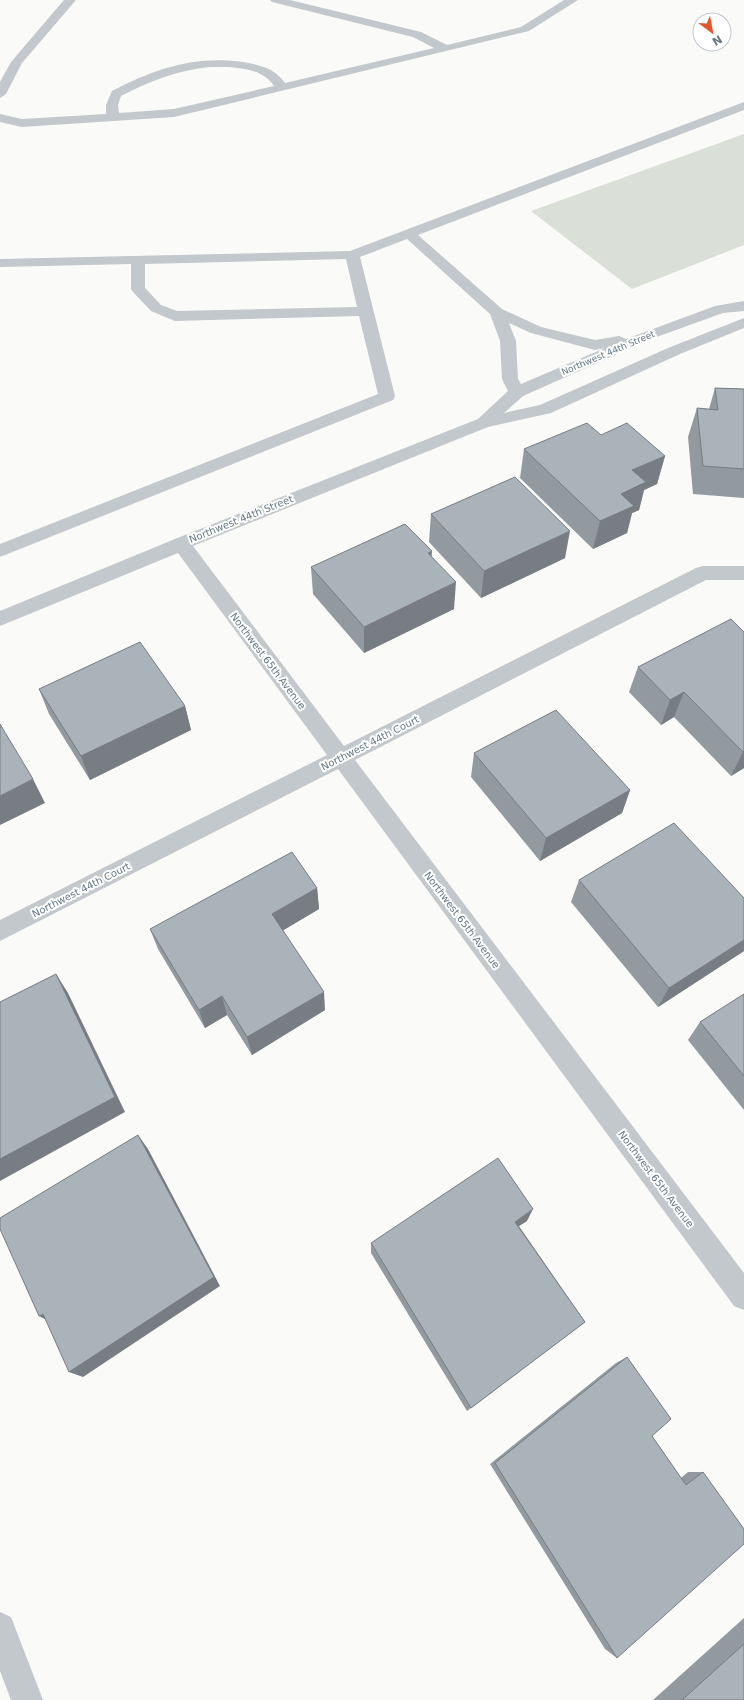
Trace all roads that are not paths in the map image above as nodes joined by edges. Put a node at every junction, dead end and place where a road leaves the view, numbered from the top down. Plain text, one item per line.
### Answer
1 (70, 0) edge
2 (276, 0) edge
3 (572, 0) edge
4 (445, 49) junction
5 (282, 88) junction
6 (0, 94) edge
7 (744, 106) edge
8 (113, 117) junction
9 (0, 118) edge
10 (408, 234) junction
11 (352, 255) junction
12 (138, 260) junction
13 (0, 263) edge
14 (744, 306) edge
15 (366, 311) junction
16 (497, 312) junction
17 (744, 323) edge
18 (646, 336) junction
19 (517, 392) junction
20 (483, 423) junction
21 (181, 544) junction
22 (0, 551) edge
23 (744, 573) edge
24 (0, 619) edge
25 (341, 758) junction
26 (0, 931) edge
27 (744, 1296) edge
28 (0, 1628) edge
29 (27, 1700) edge

1 - 6 street
2 - 4 street
3 - 4 street
4 - 5 street
5 - 8 street
5 - 8 street
7 - 10 street
8 - 9 street
10 - 11 street
10 - 16 street
11 - 12 street
11 - 15 street
12 - 13 street
12 - 15 street
14 - 18 street, Northwest 44th Street
15 - 22 street
16 - 18 street
16 - 19 street
17 - 20 street, Northwest 44th Street
18 - 19 street, Northwest 44th Street
19 - 20 street, Northwest 44th Street
20 - 21 street, Northwest 44th Street
21 - 24 street, Northwest 44th Street
21 - 25 street, Northwest 65th Avenue
23 - 25 street, Northwest 44th Court
25 - 26 street, Northwest 44th Court
25 - 27 street, Northwest 65th Avenue
28 - 29 street

